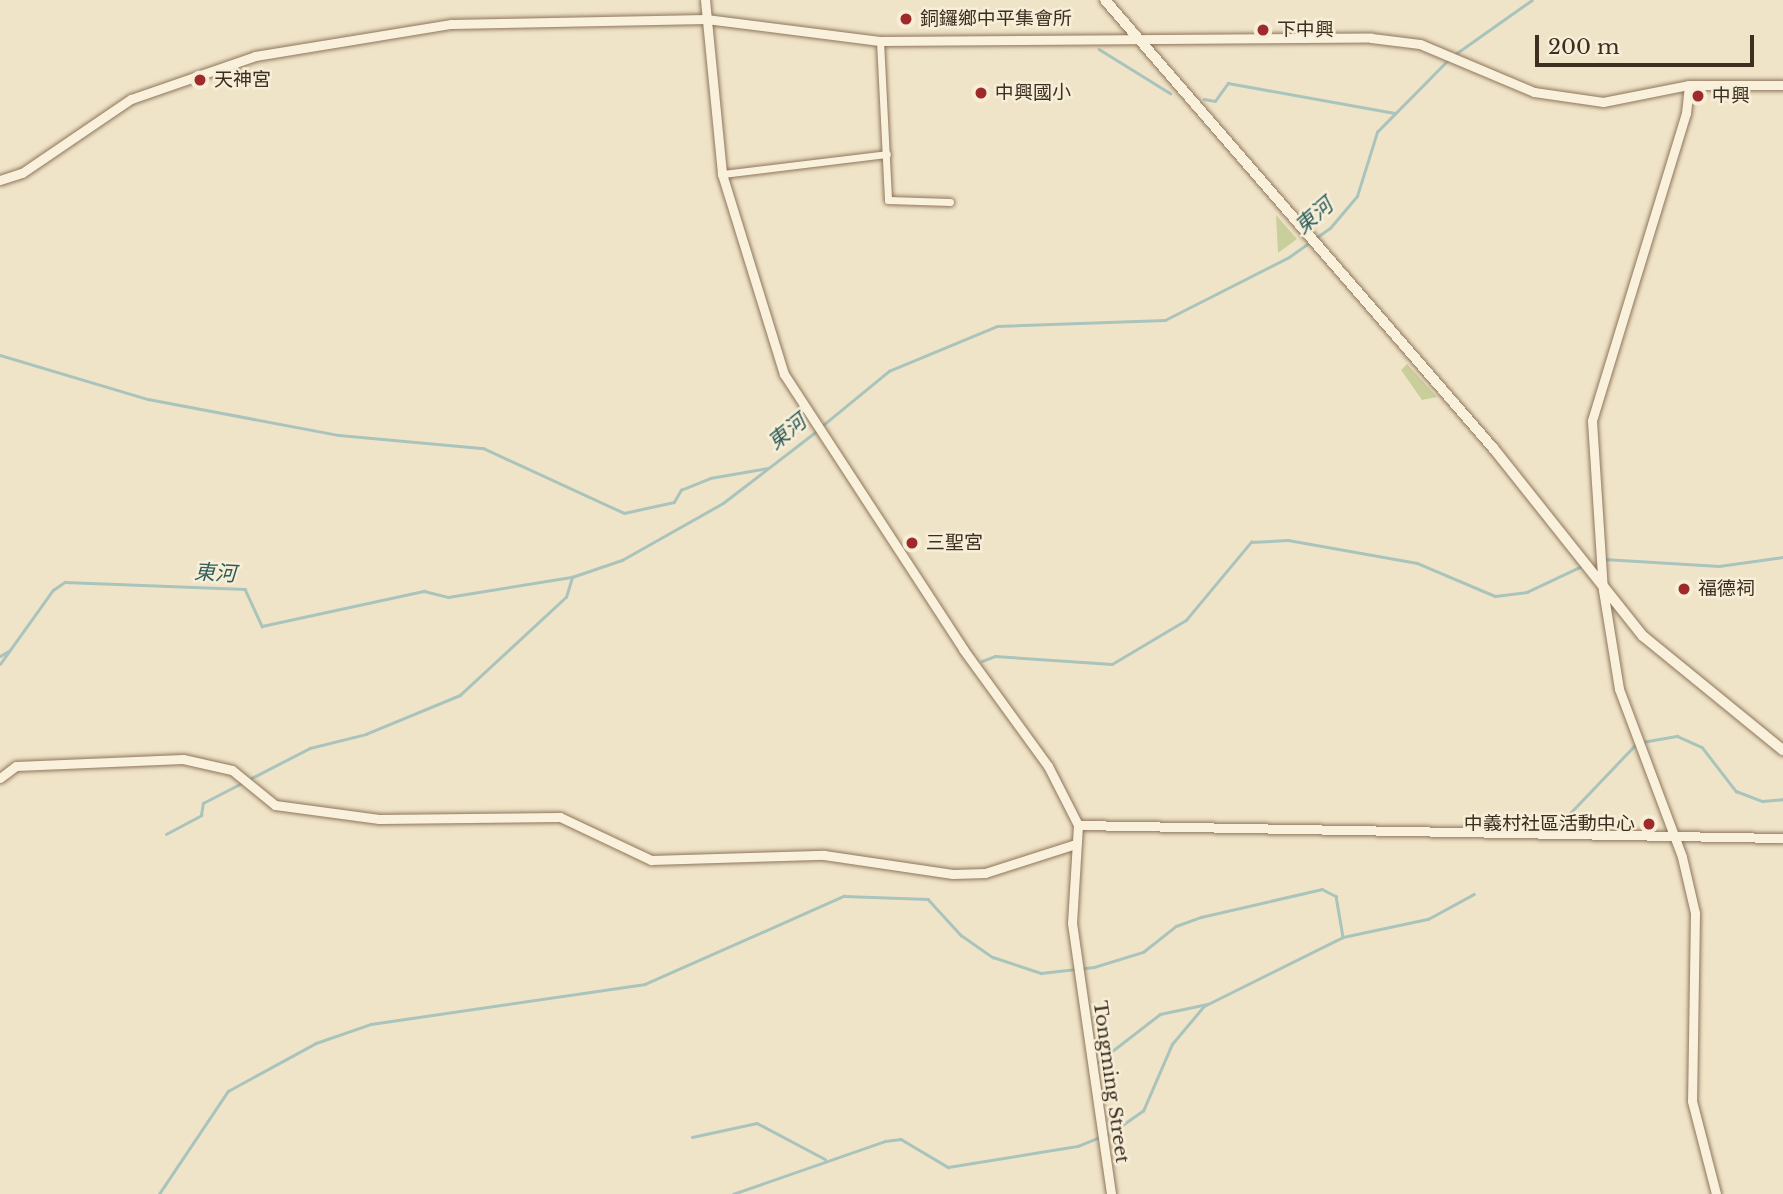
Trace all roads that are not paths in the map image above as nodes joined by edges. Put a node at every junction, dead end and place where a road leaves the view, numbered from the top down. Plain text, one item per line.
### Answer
1 (705, 0) edge
2 (1105, 0) edge
3 (706, 19) junction
4 (1138, 38) junction
5 (880, 41) junction
6 (1689, 85) junction
7 (1783, 85) edge
8 (887, 154) junction
9 (722, 174) junction
10 (0, 180) edge
11 (950, 202) dead end
12 (1603, 590) junction
13 (1783, 750) edge
14 (0, 778) edge
15 (1078, 825) junction
16 (1673, 835) junction
17 (1783, 838) edge
18 (1076, 844) junction
19 (1111, 1194) edge
20 (1716, 1194) edge

1 - 3 street
2 - 4 main road
3 - 5 street
3 - 9 street
3 - 10 street
4 - 5 street
4 - 6 street
4 - 12 main road
5 - 8 street
6 - 7 street
6 - 12 street
8 - 9 street
8 - 11 street
9 - 15 street
12 - 13 main road
12 - 16 street
14 - 18 street
15 - 16 street
15 - 18 street, Tongming Street
16 - 17 street
16 - 20 street
18 - 19 street, Tongming Street

